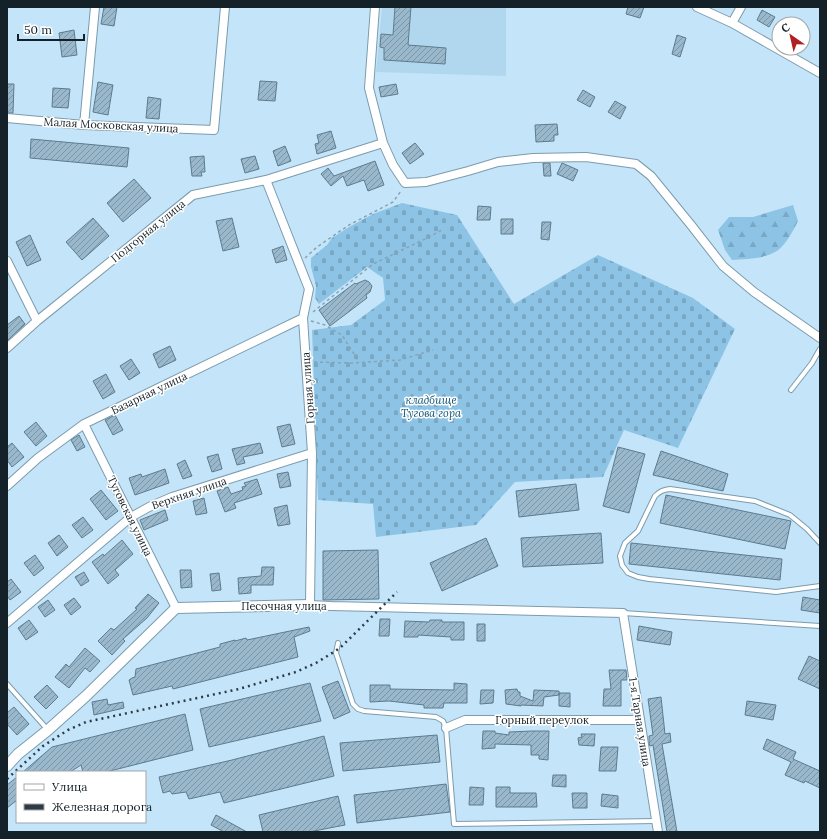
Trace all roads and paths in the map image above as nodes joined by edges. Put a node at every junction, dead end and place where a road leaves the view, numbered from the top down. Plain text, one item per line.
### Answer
1 (95, 7) edge
2 (225, 7) edge
3 (374, 7) edge
4 (696, 7) edge
5 (741, 7) edge
6 (732, 23) junction
7 (820, 72) edge
8 (7, 118) edge
9 (84, 125) junction
10 (383, 143) junction
11 (266, 180) junction
12 (405, 183) junction
13 (442, 230) dead end
14 (7, 261) edge
15 (299, 263) junction
16 (303, 318) junction
17 (37, 320) junction
18 (820, 338) edge
19 (7, 348) edge
20 (820, 349) edge
21 (433, 350) dead end
22 (360, 362) junction
23 (306, 363) junction
24 (791, 390) dead end
25 (84, 424) junction
26 (312, 453) junction
27 (7, 486) edge
28 (131, 517) junction
29 (820, 543) edge
30 (820, 586) edge
31 (310, 604) junction
32 (176, 608) junction
33 (623, 612) junction
34 (7, 623) edge
35 (820, 626) edge
36 (338, 643) dead end
37 (7, 684) edge
38 (640, 720) junction
39 (446, 728) junction
40 (48, 730) junction
41 (7, 766) edge
42 (656, 821) junction
43 (658, 832) edge

1 - 9 street
2 - 9 street, Малая Московская улица
3 - 10 street
4 - 6 street
5 - 6 street
6 - 7 street
8 - 9 street, Малая Московская улица
10 - 11 street, Подгорная улица
10 - 12 street
11 - 15 street, Горная улица
11 - 17 street, Подгорная улица
12 - 15 path
12 - 18 street
13 - 16 path
14 - 17 street
15 - 16 street, Горная улица
16 - 22 path
16 - 23 street, Горная улица
16 - 25 street, Базарная улица
17 - 19 street, Подгорная улица
20 - 24 lane
21 - 22 path
22 - 23 path
23 - 26 street, Горная улица
25 - 27 street, Базарная улица
25 - 28 street, Туговская улица
26 - 28 street, Верхняя улица
26 - 31 street, Горная улица
28 - 32 street, Туговская улица
28 - 34 street, Верхняя улица
29 - 30 lane
31 - 32 street, Песочная улица
31 - 33 street, Песочная улица
32 - 40 street
33 - 35 lane
33 - 38 street, 1-я Тарная улица
36 - 39 lane
37 - 40 lane
38 - 39 street, Горный переулок
38 - 42 street, 1-я Тарная улица
39 - 42 lane
40 - 41 street
42 - 43 street, 1-я Тарная улица

